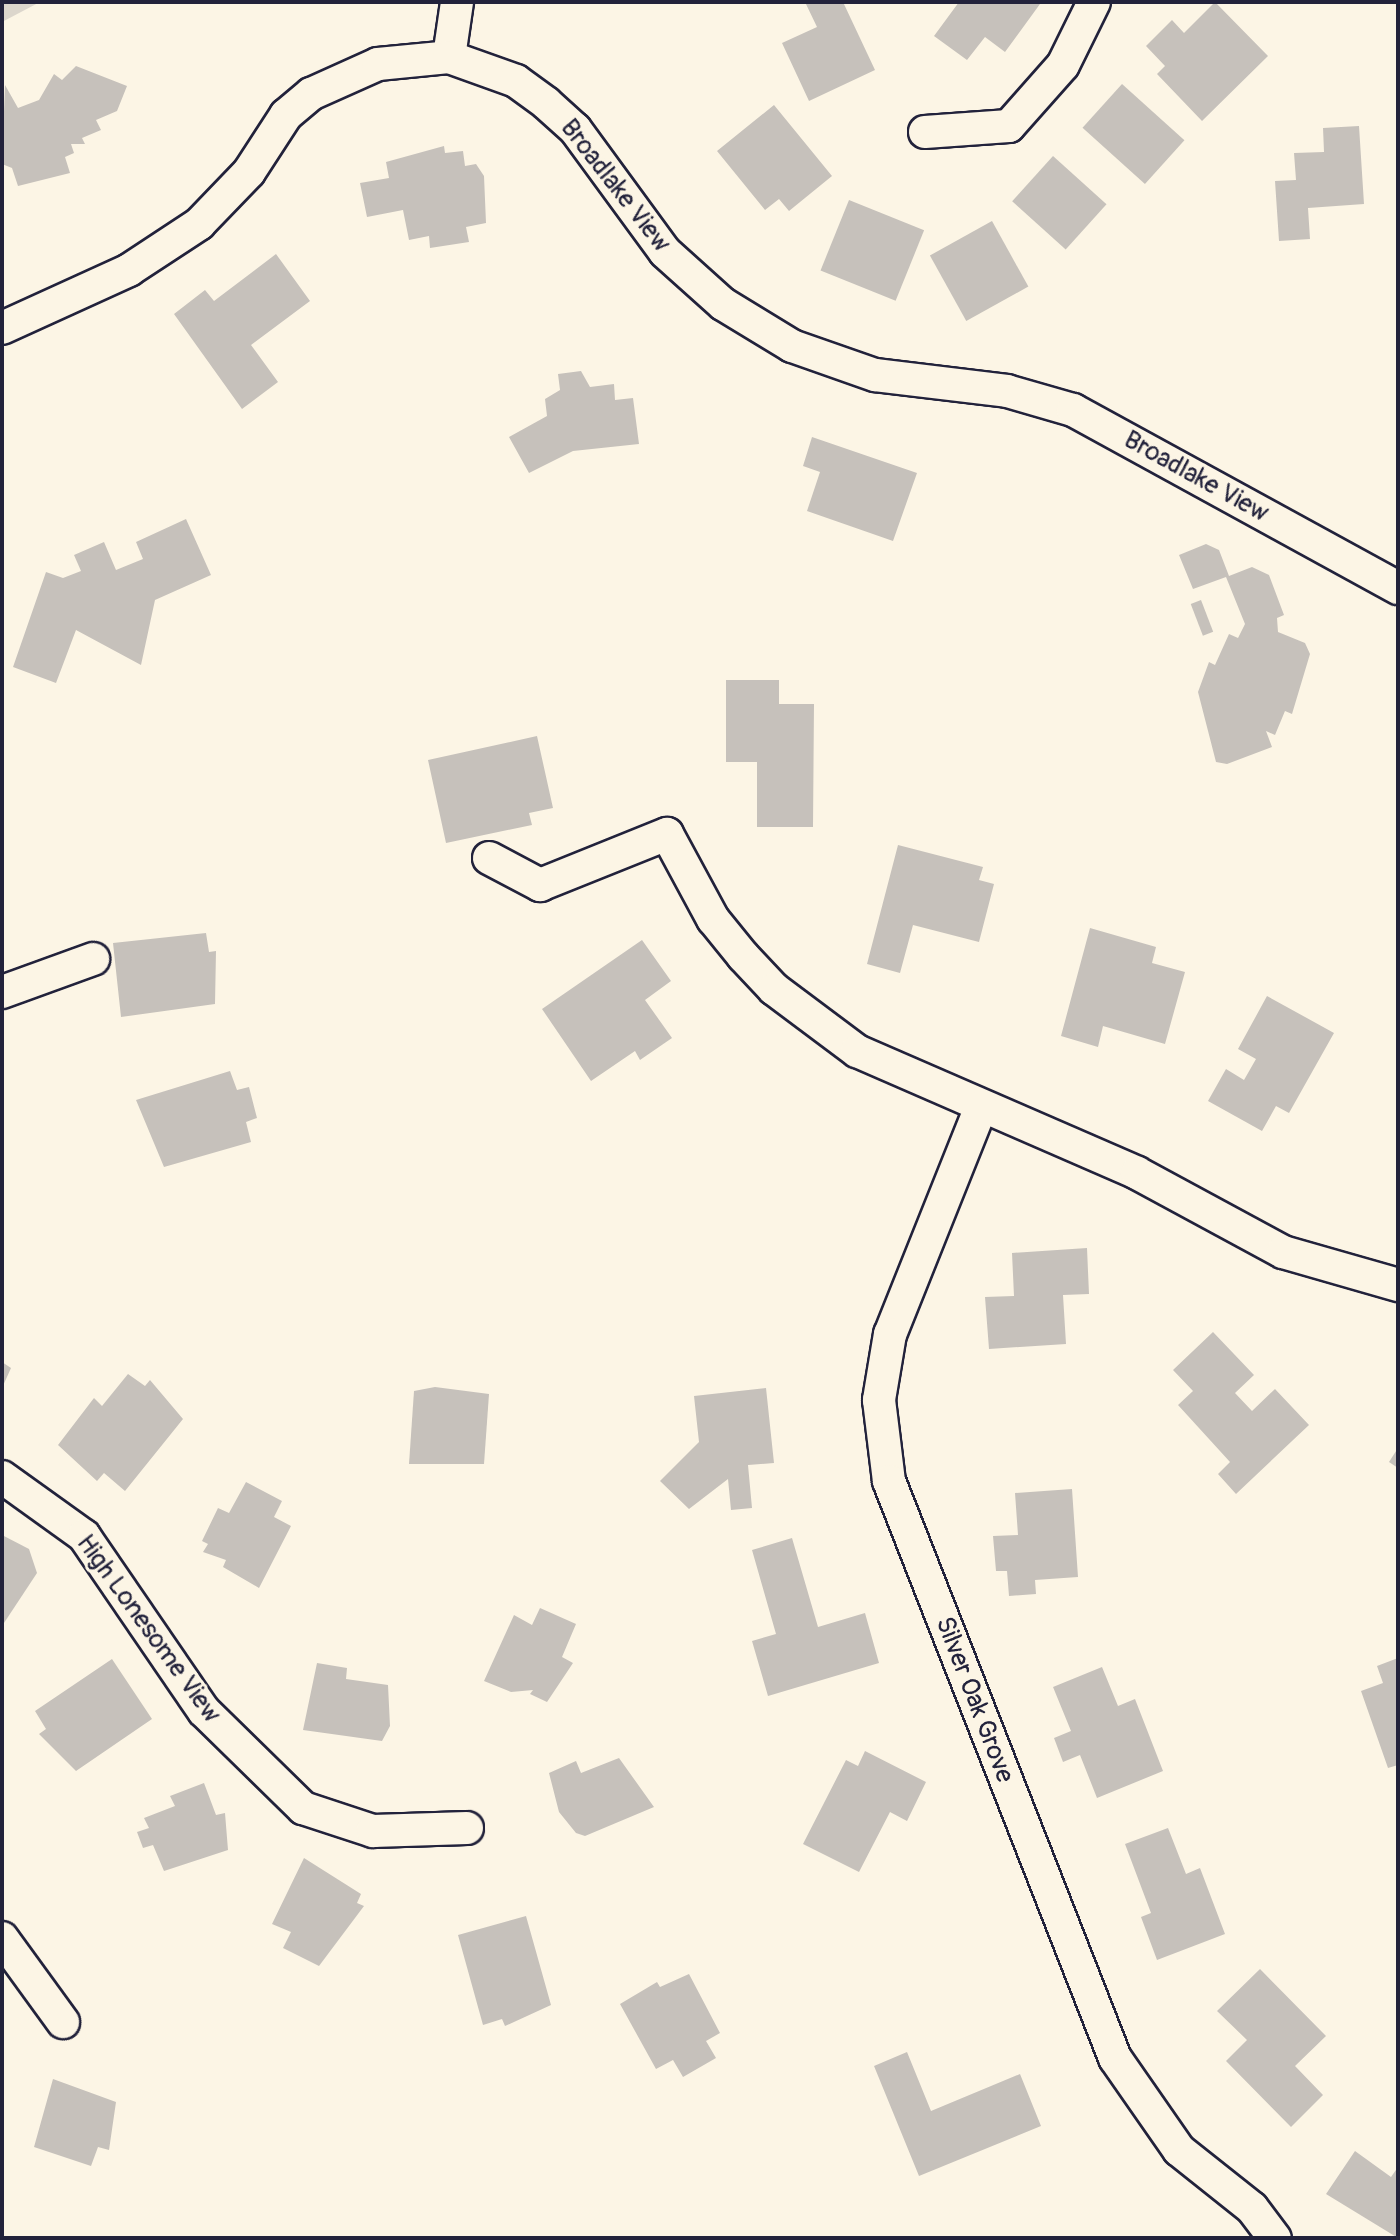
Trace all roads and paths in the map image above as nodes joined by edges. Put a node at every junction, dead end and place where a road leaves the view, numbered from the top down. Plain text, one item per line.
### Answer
1 (457, 2) edge
2 (1094, 2) edge
3 (449, 57) junction
4 (925, 132) dead end
5 (2, 328) edge
6 (1398, 588) edge
7 (489, 858) dead end
8 (93, 959) dead end
9 (2, 992) edge
10 (981, 1107) junction
11 (1398, 1285) edge
12 (2, 1477) edge
13 (467, 1828) dead end
14 (2, 1938) edge
15 (63, 2022) dead end
16 (1275, 2238) edge

1 - 3 street
2 - 4 street
3 - 5 street, Broadlake View
3 - 6 street, Broadlake View
7 - 10 street
8 - 9 street
10 - 11 street
10 - 16 street, Silver Oak Grove
12 - 13 street, High Lonesome View
14 - 15 street

